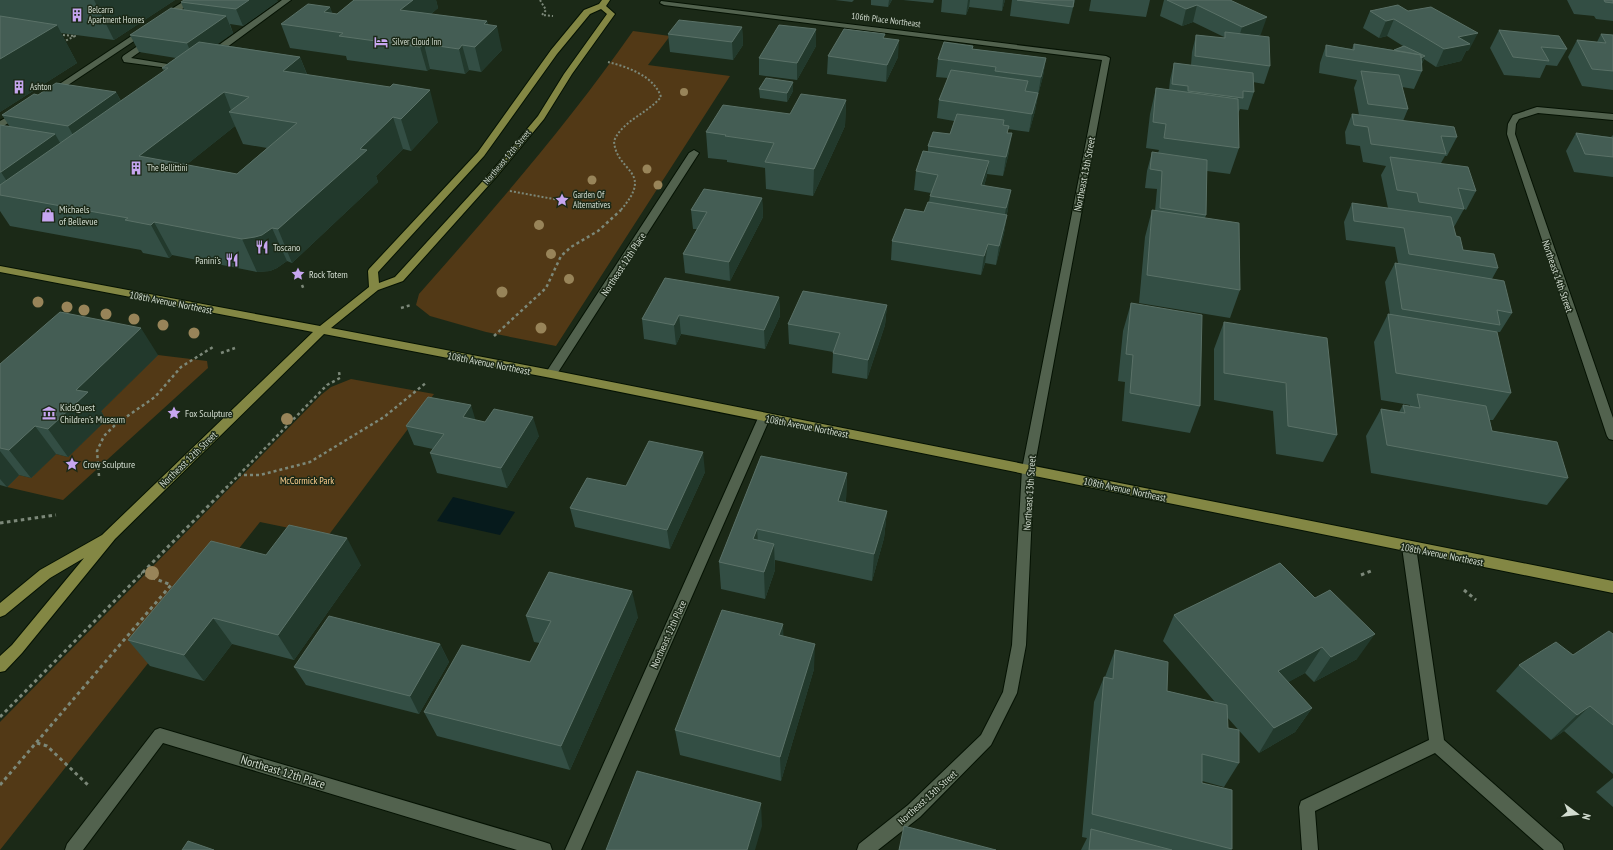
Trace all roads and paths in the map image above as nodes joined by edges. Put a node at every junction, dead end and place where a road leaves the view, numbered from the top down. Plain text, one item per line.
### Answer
1 (191, 0) edge
2 (286, 0) edge
3 (540, 0) edge
4 (604, 3) edge
5 (664, 3) dead end
6 (559, 17) dead end
7 (62, 35) dead end
8 (160, 36) edge
9 (60, 41) dead end
10 (1106, 58) joint
11 (204, 60) edge
12 (608, 62) dead end
13 (178, 79) edge
14 (44, 97) edge
15 (25, 109) edge
16 (1613, 118) edge
17 (0, 125) edge
18 (694, 153) dead end
19 (507, 191) dead end
20 (559, 200) dead end
21 (0, 269) edge
22 (302, 285) dead end
23 (374, 288) junction
24 (304, 290) dead end
25 (411, 305) dead end
26 (401, 308) dead end
27 (321, 331) junction
28 (494, 336) dead end
29 (213, 347) dead end
30 (235, 348) dead end
31 (221, 353) dead end
32 (339, 372) dead end
33 (551, 374) junction
34 (427, 382) dead end
35 (764, 418) junction
36 (1613, 436) edge
37 (1028, 469) junction
38 (238, 475) junction
39 (99, 476) dead end
40 (56, 515) dead end
41 (0, 523) edge
42 (110, 535) junction
43 (1409, 547) junction
44 (1371, 571) dead end
45 (141, 573) junction
46 (1361, 575) dead end
47 (1613, 588) edge
48 (1464, 590) dead end
49 (1476, 600) dead end
50 (0, 611) edge
51 (0, 666) edge
52 (0, 717) edge
53 (37, 743) junction
54 (1437, 744) junction
55 (0, 785) edge
56 (108, 803) junction
57 (73, 850) edge
58 (544, 850) edge
59 (573, 850) edge
60 (865, 850) edge
61 (1310, 850) edge
62 (1556, 850) edge

1 - 14 street
2 - 11 street
3 - 6 path
4 - 23 main road, Northeast 12th Street
4 - 23 main road, Northeast 12th Street
5 - 10 street, 106th Place Northeast
7 - 9 path
8 - 13 street
10 - 37 street, Northeast 13th Street
12 - 28 path
15 - 17 street
16 - 36 street, Northeast 14th Street
18 - 33 street, Northeast 12th Place
19 - 20 path
21 - 27 main road, 108th Avenue Northeast
22 - 24 path
23 - 27 main road, Northeast 12th Street
25 - 26 path
27 - 33 main road, 108th Avenue Northeast
27 - 42 main road, Northeast 12th Street
29 - 39 path
30 - 31 path
32 - 38 path
33 - 35 main road, 108th Avenue Northeast
34 - 38 path
35 - 37 main road, 108th Avenue Northeast
35 - 59 street, Northeast 12th Place
37 - 43 main road, 108th Avenue Northeast
37 - 60 street, Northeast 13th Street
38 - 45 path
40 - 41 path
42 - 50 main road, Northeast 12th Street
42 - 51 main road, Northeast 12th Street
43 - 47 main road, 108th Avenue Northeast
43 - 54 street
44 - 46 path
45 - 52 path
45 - 53 path
48 - 49 path
53 - 55 path
53 - 56 path
54 - 61 street
54 - 62 street
56 - 57 street, Northeast 12th Place
56 - 58 street, Northeast 12th Place

